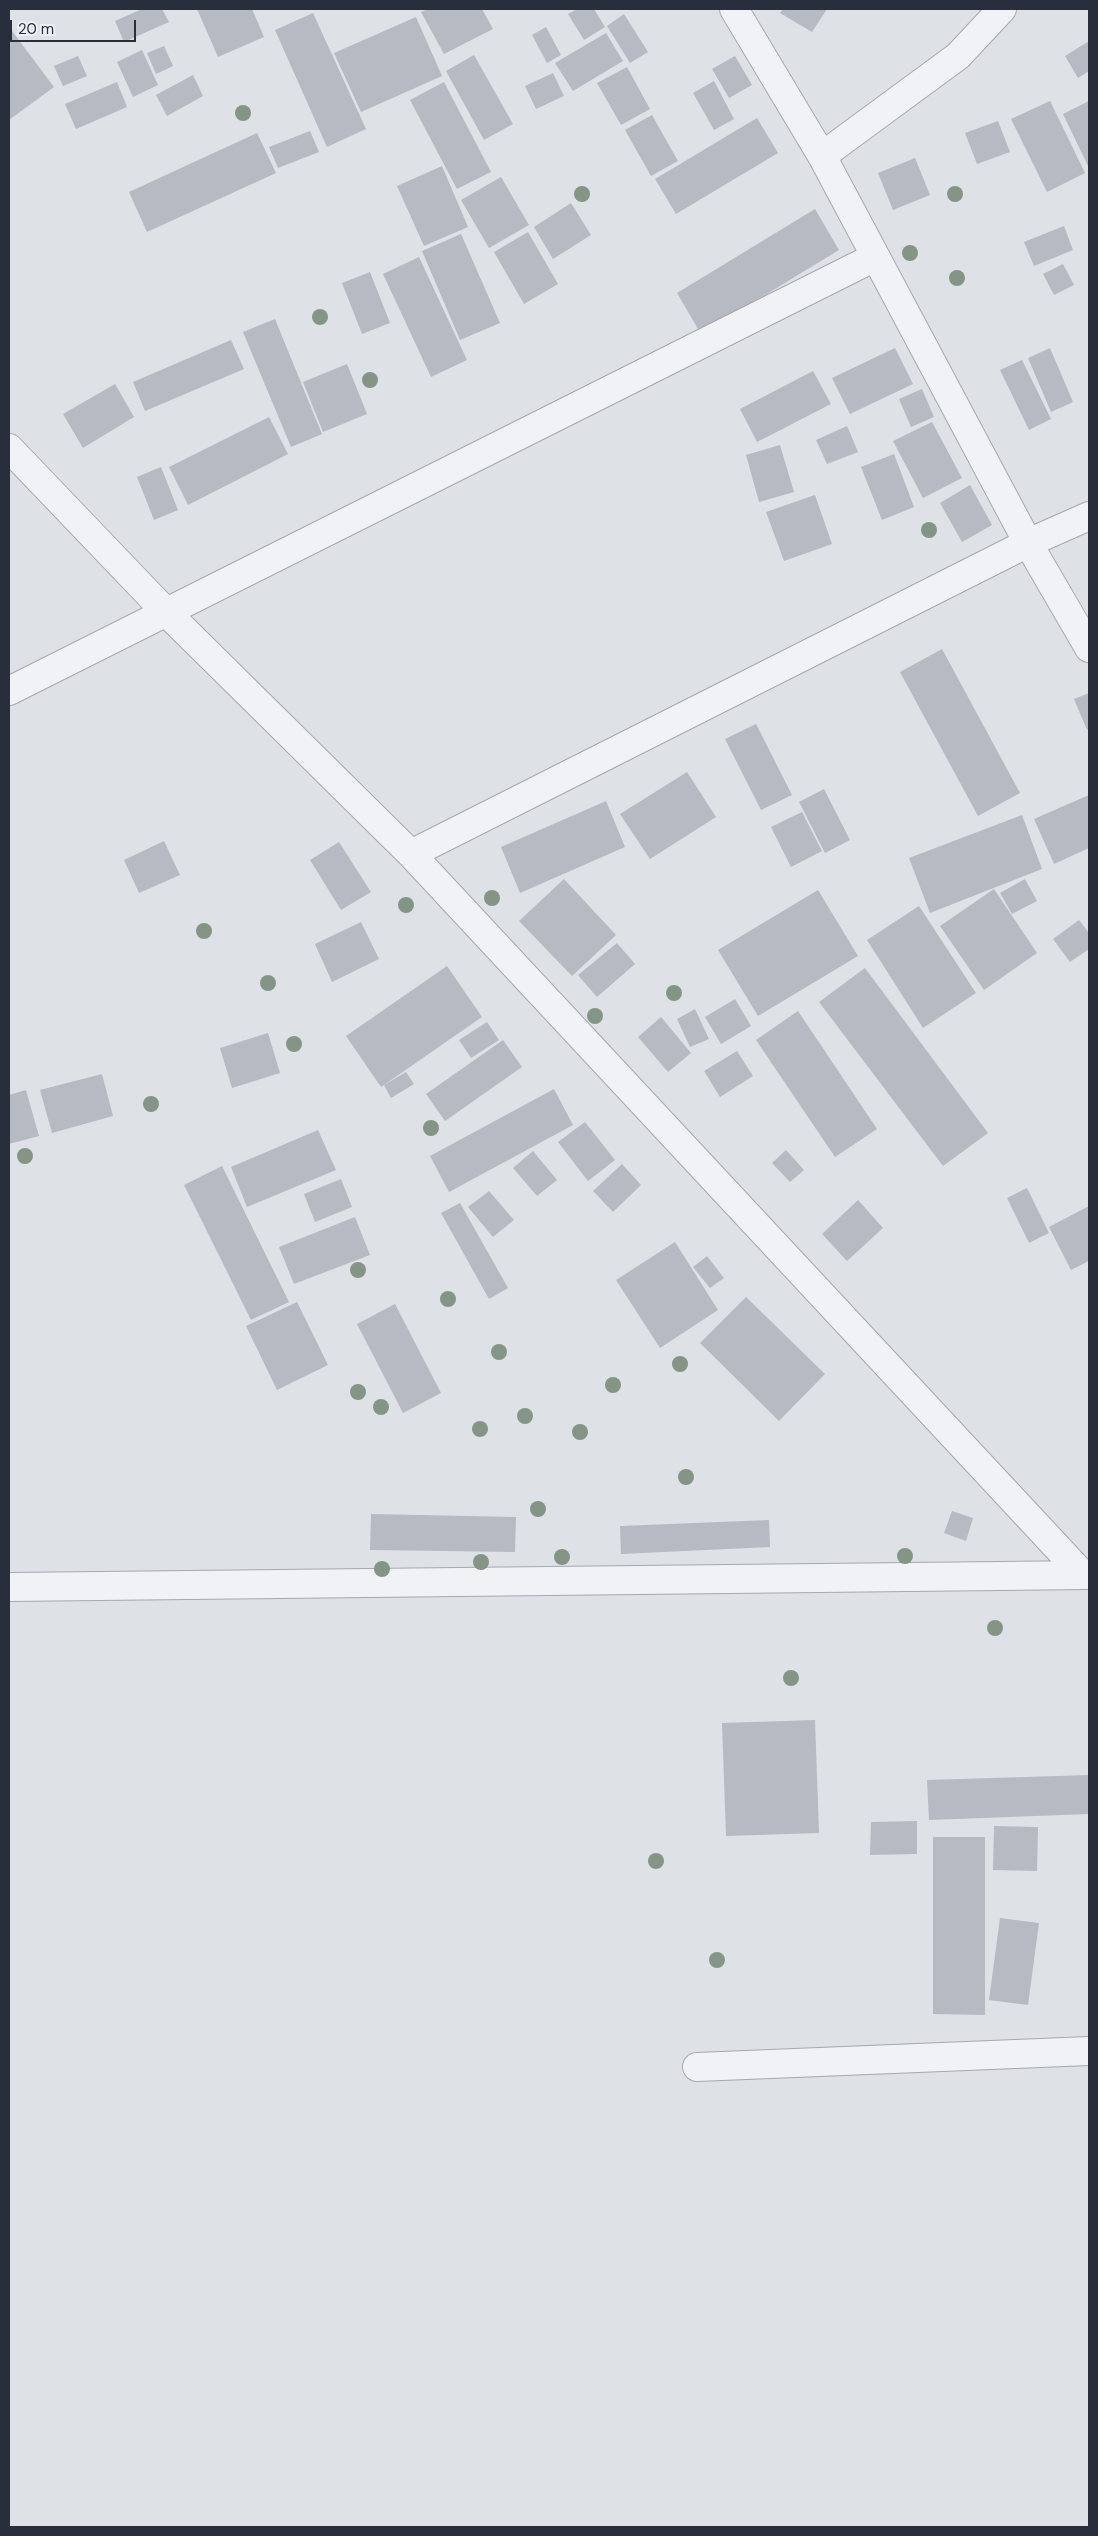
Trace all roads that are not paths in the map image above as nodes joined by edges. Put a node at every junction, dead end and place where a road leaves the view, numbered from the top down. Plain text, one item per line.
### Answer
1 (734, 9) edge
2 (1002, 9) edge
3 (822, 156) junction
4 (875, 257) junction
5 (9, 448) edge
6 (1089, 516) edge
7 (1028, 543) junction
8 (166, 612) junction
9 (1089, 648) edge
10 (9, 691) edge
11 (411, 854) junction
12 (1086, 1575) edge
13 (9, 1587) edge
14 (1089, 2051) edge
15 (697, 2068) dead end

1 - 3 street
2 - 3 street
3 - 4 street
4 - 7 street
4 - 8 street
5 - 8 street
6 - 7 street
7 - 9 street
7 - 11 street
8 - 10 street
8 - 11 street
11 - 12 street
12 - 13 street
14 - 15 street

